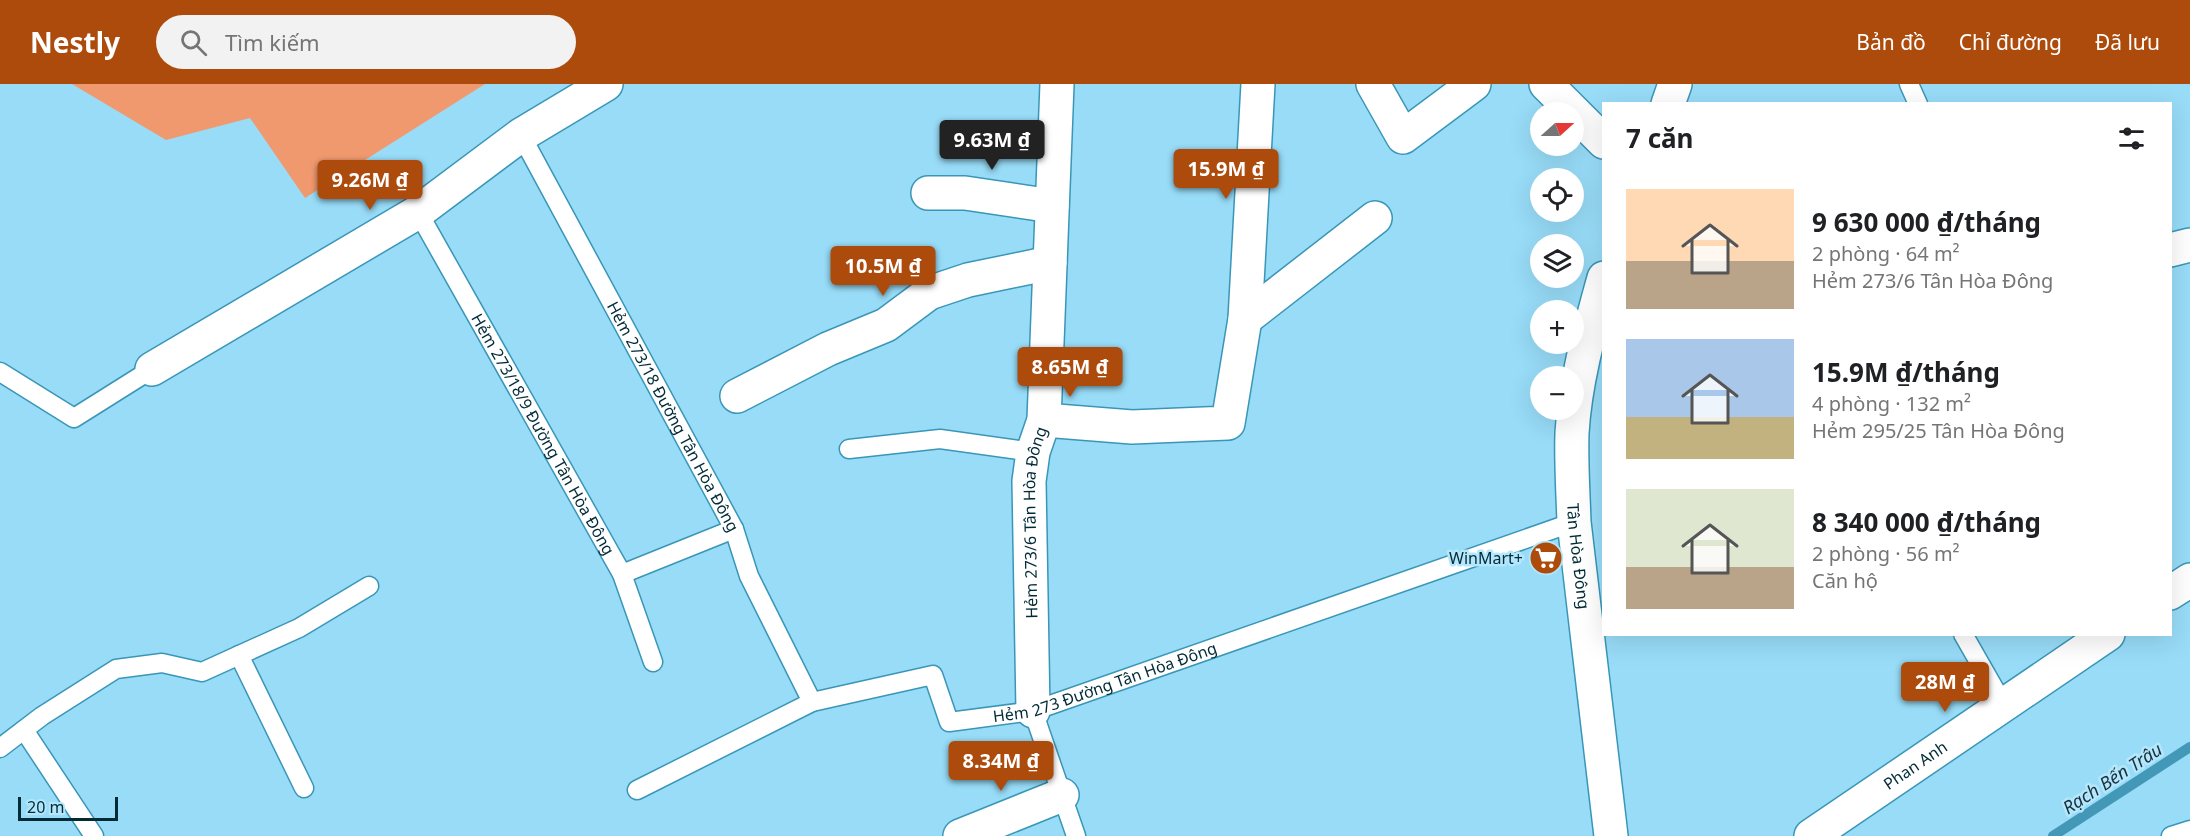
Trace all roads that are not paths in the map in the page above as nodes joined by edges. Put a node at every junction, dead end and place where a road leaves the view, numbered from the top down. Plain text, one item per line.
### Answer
1 (606, 84) edge
2 (1058, 84) edge
3 (1258, 84) edge
4 (1373, 84) edge
5 (1473, 84) edge
6 (1546, 84) edge
7 (1676, 84) edge
8 (1909, 84) edge
9 (1669, 102) edge
10 (1917, 102) edge
11 (521, 135) junction
12 (1602, 140) edge
13 (928, 193) dead end
14 (1052, 206) junction
15 (418, 212) junction
16 (1375, 218) dead end
17 (2190, 245) edge
18 (2172, 250) edge
19 (1050, 263) junction
20 (1602, 286) edge
21 (1245, 319) junction
22 (152, 369) joint
23 (0, 372) edge
24 (737, 396) dead end
25 (1044, 420) junction
26 (849, 449) dead end
27 (1033, 452) junction
28 (1574, 522) junction
29 (734, 529) junction
30 (622, 574) junction
31 (2190, 580) edge
32 (369, 586) dead end
33 (2172, 592) edge
34 (1964, 636) edge
35 (2105, 636) edge
36 (239, 655) junction
37 (653, 663) dead end
38 (813, 702) junction
39 (2003, 704) junction
40 (1033, 711) junction
41 (24, 730) junction
42 (0, 748) edge
43 (304, 788) dead end
44 (637, 790) dead end
45 (1062, 795) junction
46 (2190, 830) edge
47 (94, 836) edge
48 (960, 836) edge
49 (1076, 836) edge
50 (1611, 836) edge
51 (1812, 836) edge
52 (2171, 836) edge

1 - 11 street
2 - 14 street, Hẻm 273/6 Tân Hòa Đông
3 - 21 street
4 - 5 street
6 - 12 street
7 - 9 street
8 - 10 lane
11 - 15 street
11 - 29 lane, Hẻm 273/18 Đường Tân Hòa Đông
13 - 14 street
14 - 19 street, Hẻm 273/6 Tân Hòa Đông
15 - 22 street
15 - 30 lane, Hẻm 273/18/9 Đường Tân Hòa Đông
16 - 21 street
17 - 18 street
19 - 24 street
19 - 25 street, Hẻm 273/6 Tân Hòa Đông
20 - 28 street, Tân Hòa Đông
21 - 25 street
22 - 23 lane
25 - 27 street, Hẻm 273/6 Tân Hòa Đông
26 - 27 lane
27 - 40 street, Hẻm 273/6 Tân Hòa Đông
28 - 40 lane, Hẻm 273 Đường Tân Hòa Đông
28 - 50 street, Tân Hòa Đông
29 - 30 lane
29 - 38 lane, Hẻm 273/18 Đường Tân Hòa Đông
30 - 37 lane, Hẻm 273/18/9 Đường Tân Hòa Đông
31 - 33 street
32 - 36 lane
34 - 39 lane
35 - 39 street, Phan Anh
36 - 41 lane
36 - 43 lane
38 - 40 lane, Hẻm 273 Đường Tân Hòa Đông
38 - 44 lane, Hẻm 273 Đường Tân Hòa Đông
39 - 51 street, Phan Anh
40 - 45 lane
41 - 42 lane
41 - 47 lane
45 - 48 street
45 - 49 lane
46 - 52 lane

